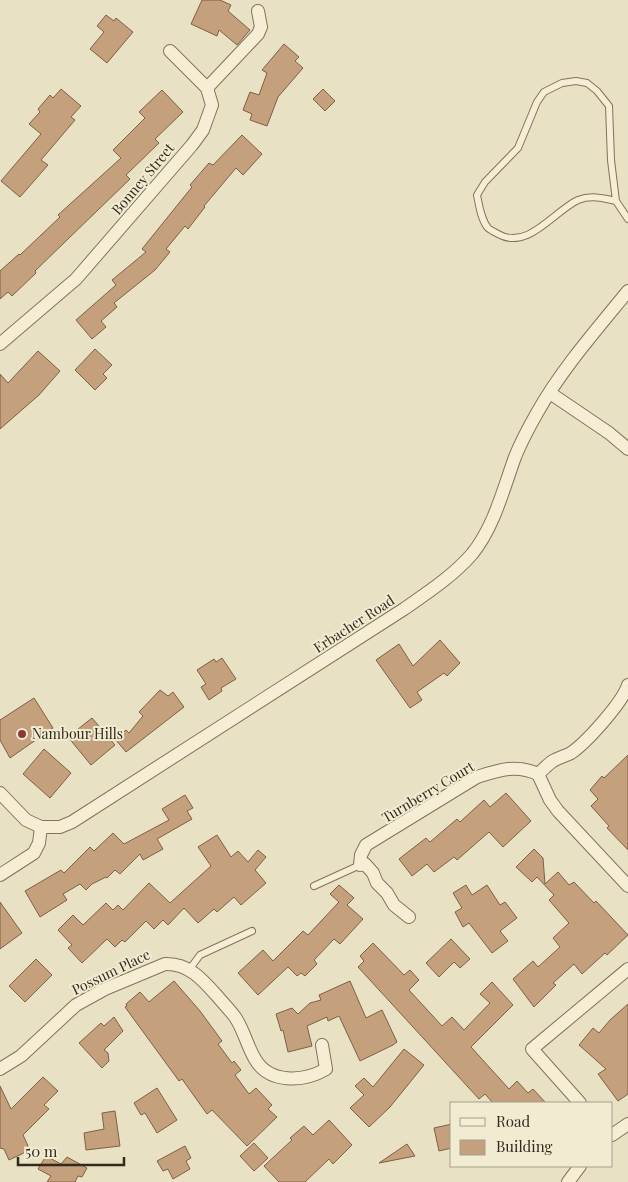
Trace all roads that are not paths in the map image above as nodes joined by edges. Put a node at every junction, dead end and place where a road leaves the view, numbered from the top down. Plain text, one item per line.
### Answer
1 (258, 11) dead end
2 (170, 51) dead end
3 (207, 88) junction
4 (616, 201) junction
5 (628, 220) edge
6 (628, 291) edge
7 (0, 344) edge
8 (550, 393) junction
9 (628, 449) edge
10 (628, 685) edge
11 (538, 774) junction
12 (0, 793) edge
13 (41, 827) junction
14 (360, 865) junction
15 (0, 876) edge
16 (314, 886) dead end
17 (628, 886) edge
18 (409, 917) dead end
19 (252, 931) dead end
20 (628, 969) edge
21 (189, 970) junction
22 (322, 1045) dead end
23 (0, 1069) edge
24 (579, 1102) edge
25 (628, 1124) edge
26 (613, 1133) edge
27 (579, 1167) edge
28 (568, 1182) edge

1 - 3 street
2 - 3 street
3 - 7 street, Bonney Street
4 - 4 lane
4 - 5 lane
6 - 8 street, Erbacher Road
8 - 9 street
8 - 13 street, Erbacher Road
10 - 11 street
11 - 14 street, Turnberry Court
11 - 17 street
12 - 13 street
13 - 15 street
14 - 16 lane
14 - 18 street
19 - 21 lane
20 - 24 street
21 - 22 street, Possum Place
21 - 23 street, Possum Place
25 - 26 street
27 - 28 street

